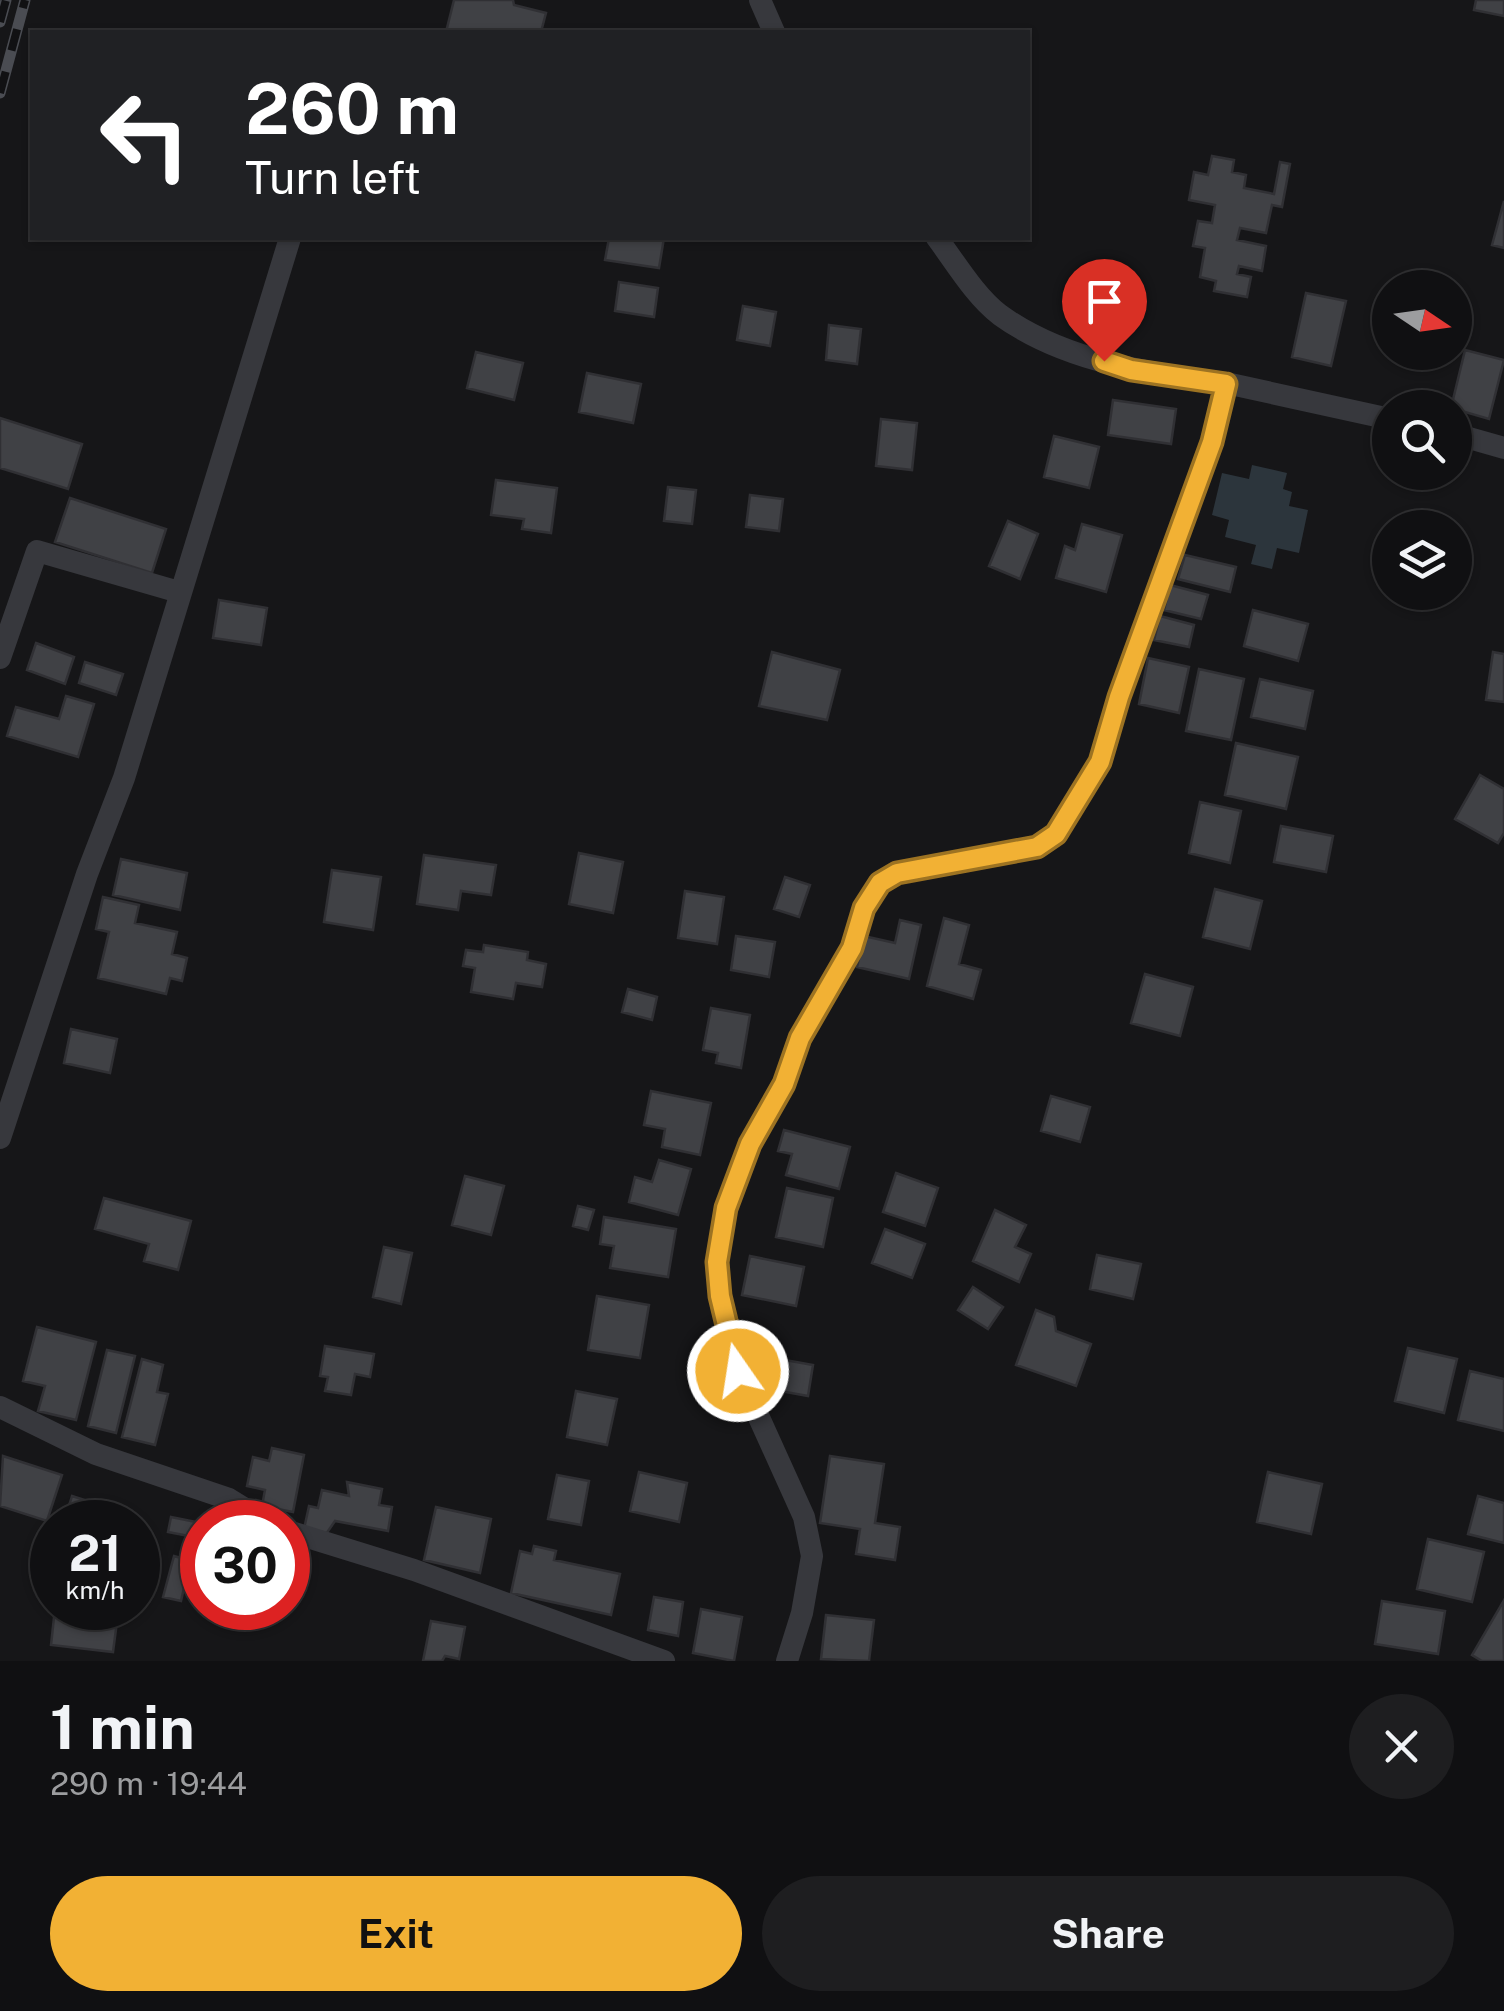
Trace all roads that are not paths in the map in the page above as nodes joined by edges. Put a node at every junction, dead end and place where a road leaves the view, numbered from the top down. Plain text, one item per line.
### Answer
1 (760, 0) edge
2 (773, 30) edge
3 (289, 240) edge
4 (939, 240) edge
5 (1226, 384) junction
6 (1372, 416) edge
7 (1472, 439) edge
8 (1504, 448) edge
9 (179, 592) junction
10 (0, 658) edge
11 (0, 1138) edge
12 (0, 1407) edge
13 (231, 1500) edge
14 (310, 1538) edge
15 (664, 1661) edge
16 (788, 1661) edge

1 - 2 street
3 - 9 street
4 - 5 street
5 - 6 street
5 - 16 street
7 - 8 street
9 - 10 street
9 - 11 street
12 - 13 street
14 - 15 street

